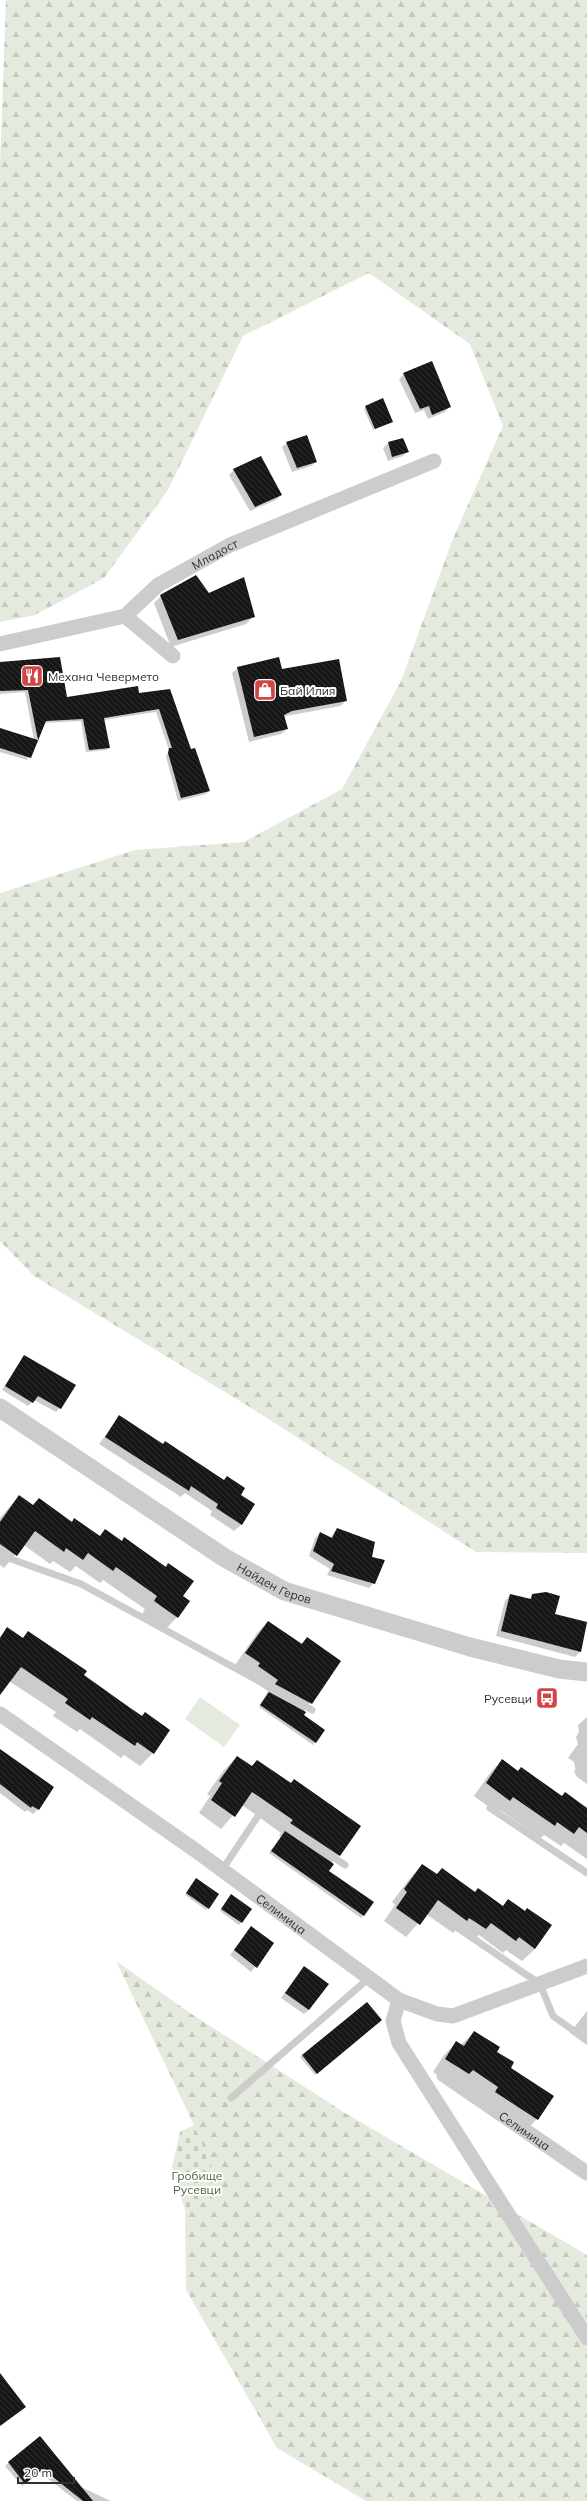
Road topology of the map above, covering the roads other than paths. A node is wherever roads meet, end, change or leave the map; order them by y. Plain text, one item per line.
1 (434, 460) dead end
2 (125, 616) junction
3 (0, 644) edge
4 (172, 656) dead end
5 (0, 1408) edge
6 (0, 1556) edge
7 (587, 1672) edge
8 (312, 1710) dead end
9 (0, 1714) edge
10 (578, 1772) dead end
11 (587, 1778) edge
12 (490, 1808) dead end
13 (345, 1865) dead end
14 (222, 1870) junction
15 (587, 1873) edge
16 (452, 1924) dead end
17 (587, 1966) edge
18 (370, 1978) junction
19 (540, 1984) junction
20 (399, 2000) junction
21 (587, 2040) edge
22 (444, 2075) dead end
23 (231, 2098) dead end
24 (587, 2173) edge
25 (587, 2338) edge

1 - 2 street, Младост
2 - 3 street
2 - 4 street
5 - 7 street, Найден Геров
6 - 8 lane
9 - 14 street, Селимица
10 - 11 lane
12 - 15 lane
13 - 14 lane
14 - 18 street, Селимица
16 - 19 lane
17 - 19 street, Селимица
18 - 20 street, Селимица
18 - 23 lane
19 - 20 street, Селимица
19 - 21 lane
20 - 25 street
22 - 24 street, Селимица

